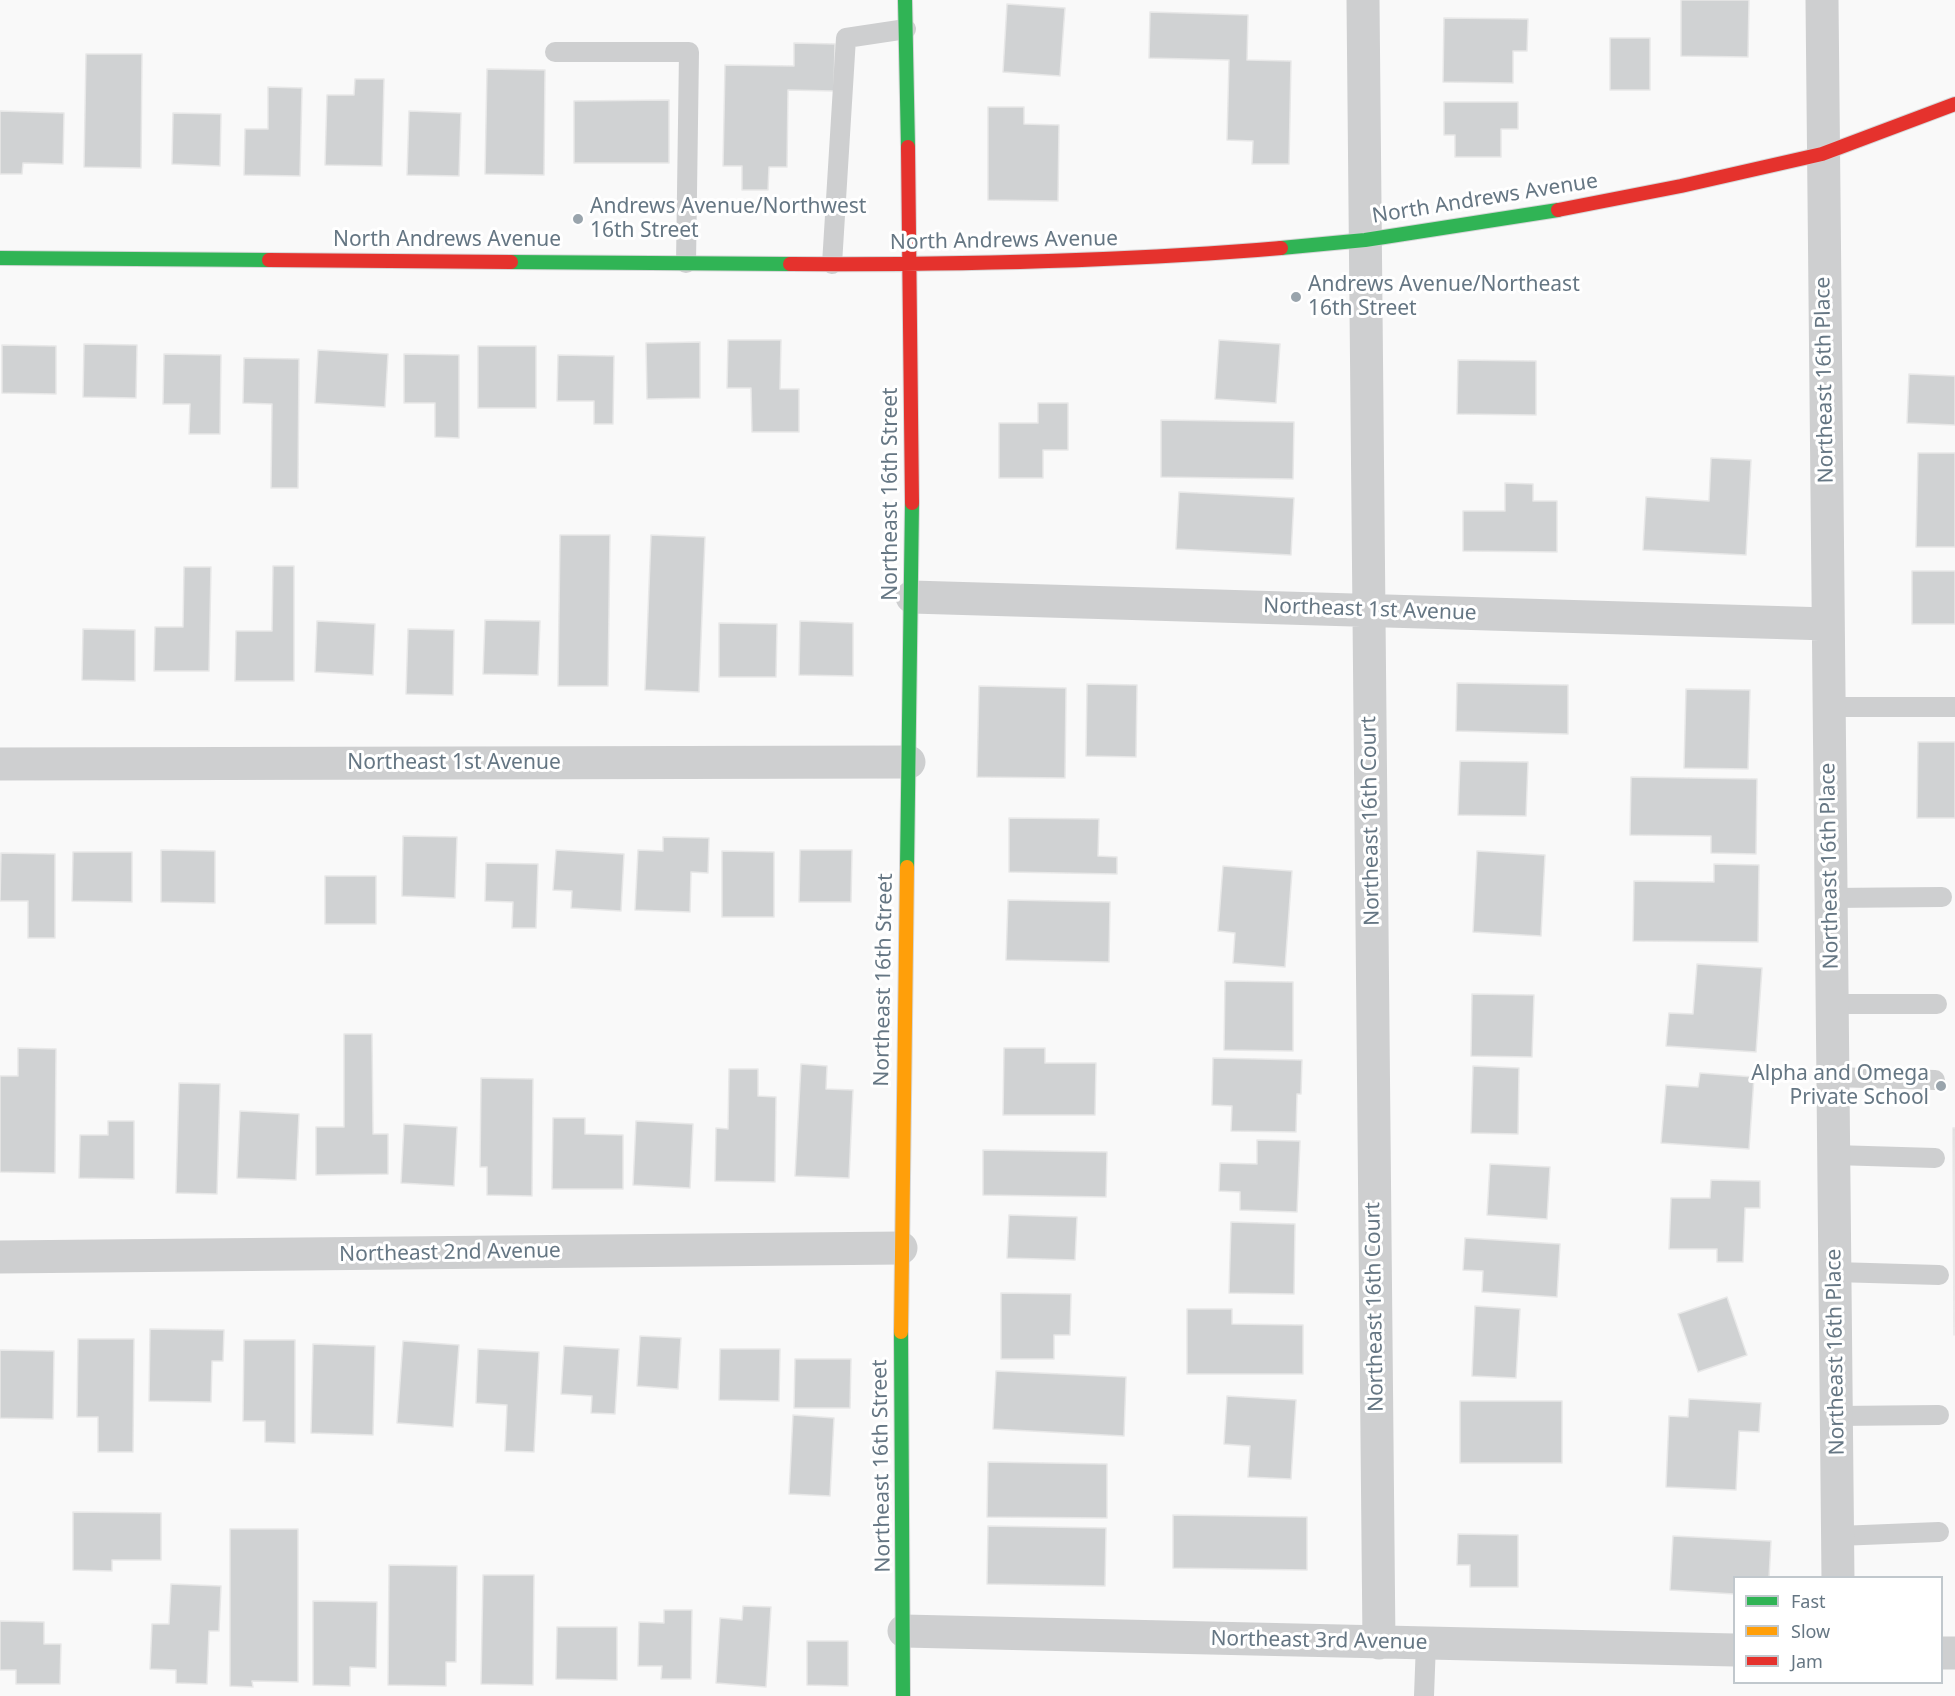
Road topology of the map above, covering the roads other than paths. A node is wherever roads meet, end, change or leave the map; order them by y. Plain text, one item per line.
1 (905, 0) edge
2 (1363, 0) edge
3 (1822, 0) edge
4 (906, 29) junction
5 (555, 52) dead end
6 (1955, 104) edge
7 (1822, 154) junction
8 (1365, 240) junction
9 (0, 258) edge
10 (686, 263) junction
11 (832, 264) junction
12 (912, 265) junction
13 (912, 597) junction
14 (1368, 610) junction
15 (1828, 624) junction
16 (1828, 707) junction
17 (1955, 707) edge
18 (909, 762) junction
19 (0, 764) edge
20 (1942, 897) dead end
21 (1830, 898) junction
22 (1832, 1004) junction
23 (1937, 1004) dead end
24 (1833, 1077) junction
25 (1935, 1080) dead end
26 (1834, 1155) junction
27 (1935, 1158) dead end
28 (901, 1248) junction
29 (0, 1257) edge
30 (1835, 1272) junction
31 (1939, 1275) dead end
32 (1939, 1415) dead end
33 (1837, 1416) junction
34 (1939, 1532) dead end
35 (1838, 1536) junction
36 (1838, 1576) edge
37 (904, 1630) junction
38 (1379, 1643) junction
39 (1426, 1644) junction
40 (1733, 1650) edge
41 (903, 1696) edge
42 (1424, 1696) edge

1 - 4 main road, Northeast 16th Street
2 - 8 street, Northeast 16th Court
3 - 7 street, Northeast 16th Place
4 - 11 lane
4 - 12 main road, Northeast 16th Street
5 - 10 lane
6 - 7 main road, North Andrews Avenue
7 - 8 main road, North Andrews Avenue
7 - 15 street, Northeast 16th Place
8 - 12 main road, North Andrews Avenue
8 - 14 street, Northeast 16th Court
9 - 10 main road, North Andrews Avenue
10 - 11 main road, North Andrews Avenue
11 - 12 main road, North Andrews Avenue
12 - 13 main road, Northeast 16th Street
13 - 14 street, Northeast 1st Avenue
13 - 18 main road, Northeast 16th Street
14 - 15 street, Northeast 1st Avenue
14 - 38 street, Northeast 16th Court
15 - 16 street, Northeast 16th Place
16 - 17 lane
16 - 21 street, Northeast 16th Place
18 - 19 street, Northeast 1st Avenue
18 - 28 main road, Northeast 16th Street
20 - 21 lane
21 - 22 street, Northeast 16th Place
22 - 23 lane
22 - 24 street, Northeast 16th Place
24 - 25 lane
24 - 26 street, Northeast 16th Place
26 - 27 lane
26 - 30 street, Northeast 16th Place
28 - 29 street, Northeast 2nd Avenue
28 - 37 main road, Northeast 16th Street
30 - 31 lane
30 - 33 street, Northeast 16th Place
32 - 33 lane
33 - 35 street, Northeast 16th Place
34 - 35 lane
35 - 36 street, Northeast 16th Place
37 - 38 street, Northeast 3rd Avenue
37 - 41 main road, Northeast 16th Street
38 - 39 street, Northeast 3rd Avenue
39 - 40 street, Northeast 3rd Avenue
39 - 42 lane

